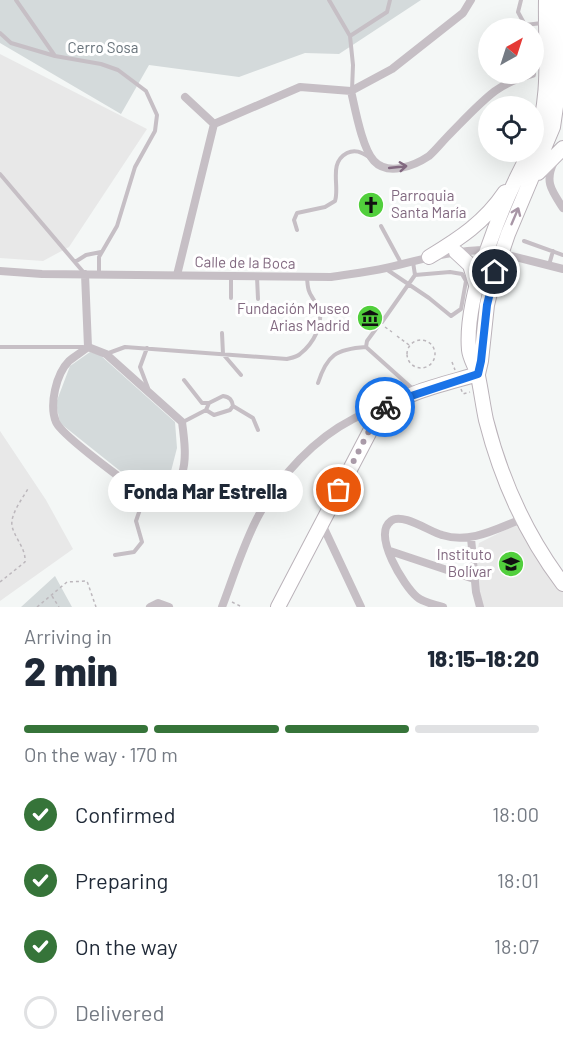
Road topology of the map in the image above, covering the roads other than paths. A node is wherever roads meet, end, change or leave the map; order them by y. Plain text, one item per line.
1 (16, 0) edge
2 (329, 0) edge
3 (390, 0) edge
4 (471, 0) edge
5 (521, 0) edge
6 (546, 0) edge
7 (558, 0) edge
8 (552, 22) junction
9 (0, 33) edge
10 (350, 36) junction
11 (56, 56) junction
12 (544, 62) edge
13 (544, 76) edge
14 (507, 84) edge
15 (542, 84) edge
16 (351, 91) junction
17 (185, 97) dead end
18 (560, 111) edge
19 (214, 124) junction
20 (552, 127) edge
21 (562, 148) edge
22 (372, 159) junction
23 (524, 162) edge
24 (525, 162) edge
25 (0, 174) edge
26 (529, 183) junction
27 (563, 208) edge
28 (381, 226) dead end
29 (297, 230) dead end
30 (524, 241) dead end
31 (553, 251) junction
32 (101, 252) junction
33 (456, 252) junction
34 (494, 252) junction
35 (563, 255) edge
36 (429, 257) junction
37 (412, 261) junction
38 (75, 262) junction
39 (402, 264) junction
40 (549, 265) junction
41 (386, 268) junction
42 (563, 268) edge
43 (0, 271) edge
44 (85, 274) junction
45 (99, 274) junction
46 (415, 274) junction
47 (177, 275) junction
48 (231, 276) junction
49 (257, 276) junction
50 (307, 277) junction
51 (409, 284) junction
52 (477, 287) junction
53 (231, 298) dead end
54 (258, 299) dead end
55 (222, 333) dead end
56 (0, 347) edge
57 (366, 347) junction
58 (88, 348) junction
59 (147, 348) junction
60 (469, 350) junction
61 (106, 354) junction
62 (223, 354) junction
63 (478, 374) junction
64 (241, 375) dead end
65 (184, 381) dead end
66 (318, 383) dead end
67 (443, 385) junction
68 (148, 388) dead end
69 (418, 393) junction
70 (209, 403) junction
71 (233, 406) junction
72 (386, 406) junction
73 (206, 410) junction
74 (182, 422) junction
75 (258, 430) dead end
76 (146, 494) junction
77 (522, 519) junction
78 (322, 524) junction
79 (471, 538) junction
80 (390, 551) junction
81 (115, 555) dead end
82 (560, 575) edge
83 (474, 579) junction
84 (223, 603) edge
85 (150, 607) edge
86 (169, 607) edge
87 (279, 607) edge
88 (361, 607) edge
89 (443, 607) edge
90 (480, 607) edge

1 - 11 lane
2 - 10 lane
3 - 10 lane
4 - 16 street
5 - 8 lane
6 - 8 main road
7 - 8 main road
8 - 12 main road
9 - 11 lane
10 - 16 lane
11 - 32 lane
13 - 18 main road
22 -> 14 street
15 - 20 main road
16 - 19 street
16 - 22 street
17 - 19 street
18 - 20 main road
19 - 47 street
20 - 26 main road
21 - 26 main road
21 - 27 street
22 - 29 lane
23 - 36 main road
24 - 34 main road
25 - 38 lane
34 -> 26 main road
28 - 39 lane
30 - 31 lane
31 - 35 lane
31 - 40 lane
32 - 38 lane
32 - 45 lane
33 - 34 street, Calle de la Boca
33 - 36 street, Calle de la Boca
33 - 52 main road
34 - 40 street, Calle de la Boca
34 - 52 main road
34 - 63 main road
36 - 37 street, Calle de la Boca
37 - 39 street, Calle de la Boca
37 - 46 lane
38 - 44 lane
39 - 41 street, Calle de la Boca
40 - 42 street, Calle de la Boca
41 - 50 street, Calle de la Boca
41 - 51 lane
43 - 44 street, Calle de la Boca
44 - 45 street, Calle de la Boca
44 - 58 street
45 - 47 street, Calle de la Boca
46 - 51 lane
46 - 51 lane
47 - 48 street, Calle de la Boca
48 - 49 street, Calle de la Boca
48 - 53 lane
49 - 50 street, Calle de la Boca
49 - 54 lane
50 - 62 lane
51 - 57 lane
52 - 60 main road
55 - 62 lane
56 - 58 lane
57 - 66 lane
57 - 69 lane
58 - 61 street
58 - 76 street
59 - 61 lane
59 - 62 lane
59 - 68 lane
60 - 63 main road
60 - 67 main road
61 - 74 street
62 - 64 lane
63 - 67 main road
63 - 77 main road
65 - 70 lane
67 - 69 main road
69 - 72 main road
70 - 71 lane
70 - 73 lane
71 - 73 lane
71 - 75 lane
72 - 78 main road
72 - 84 street
73 - 74 lane
74 - 76 street
76 - 81 lane
77 - 79 street
77 - 82 main road
78 - 87 main road
78 - 88 street
79 - 80 street
79 - 83 street
80 - 83 street
80 - 89 street
83 - 90 street
85 - 86 street

